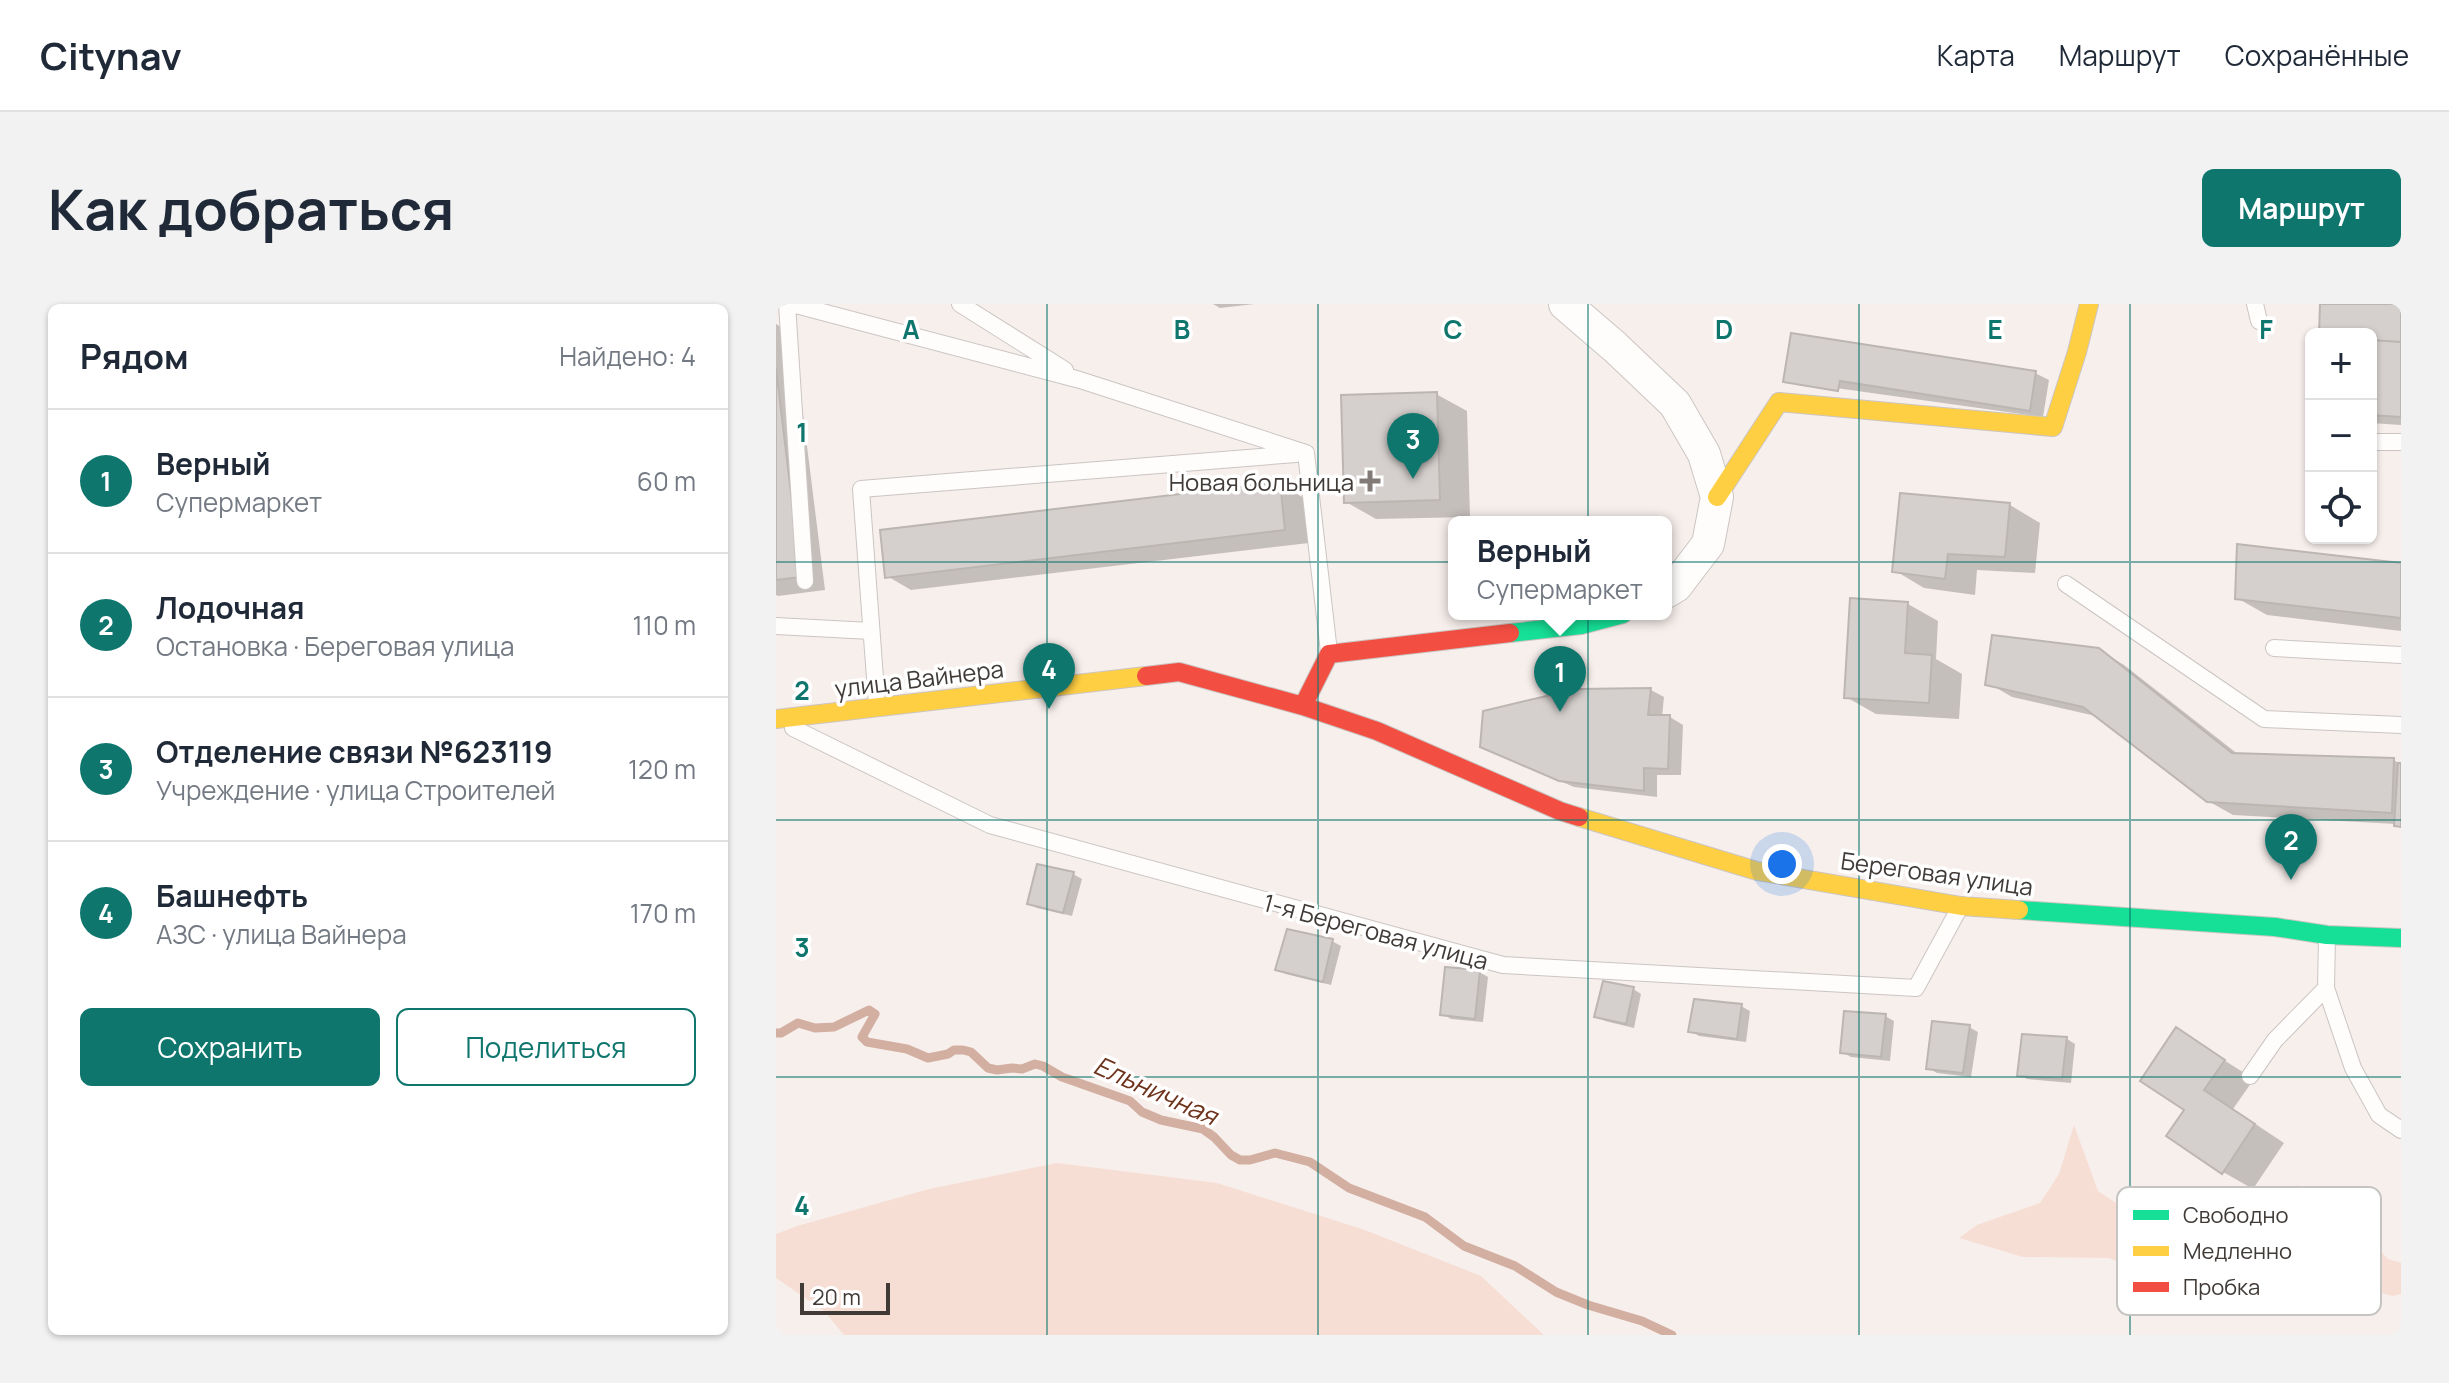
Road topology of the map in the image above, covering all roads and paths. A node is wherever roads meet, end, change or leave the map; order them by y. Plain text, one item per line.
1 (790, 304) edge
2 (960, 304) edge
3 (1565, 304) edge
4 (2089, 304) edge
5 (1080, 380) junction
6 (2377, 442) edge
7 (2401, 442) edge
8 (1306, 453) junction
9 (1717, 497) junction
10 (805, 581) dead end
11 (2066, 584) dead end
12 (1672, 588) edge
13 (1600, 620) edge
14 (776, 626) edge
15 (871, 631) junction
16 (2274, 648) dead end
17 (1329, 654) junction
18 (2401, 655) edge
19 (1303, 706) junction
20 (877, 707) junction
21 (776, 720) edge
22 (2401, 725) edge
23 (1961, 906) junction
24 (2327, 935) junction
25 (2401, 938) edge
26 (2326, 988) junction
27 (2250, 1076) dead end
28 (2401, 1130) edge

1 - 5 lane
1 - 10 lane
2 - 5 lane
3 - 9 street
4 - 9 main road
5 - 8 lane
6 - 7 lane
8 - 15 lane
8 - 17 lane
9 - 12 street
11 - 22 lane
13 - 17 main road
14 - 15 lane
15 - 20 lane
16 - 18 lane
17 - 19 main road
19 - 20 main road, улица Вайнера
19 - 23 main road, Береговая улица
20 - 21 main road, улица Вайнера
21 - 23 lane, 1-я Береговая улица
23 - 24 main road, Береговая улица
24 - 25 main road, Береговая улица
24 - 26 lane
26 - 27 lane
26 - 28 lane

